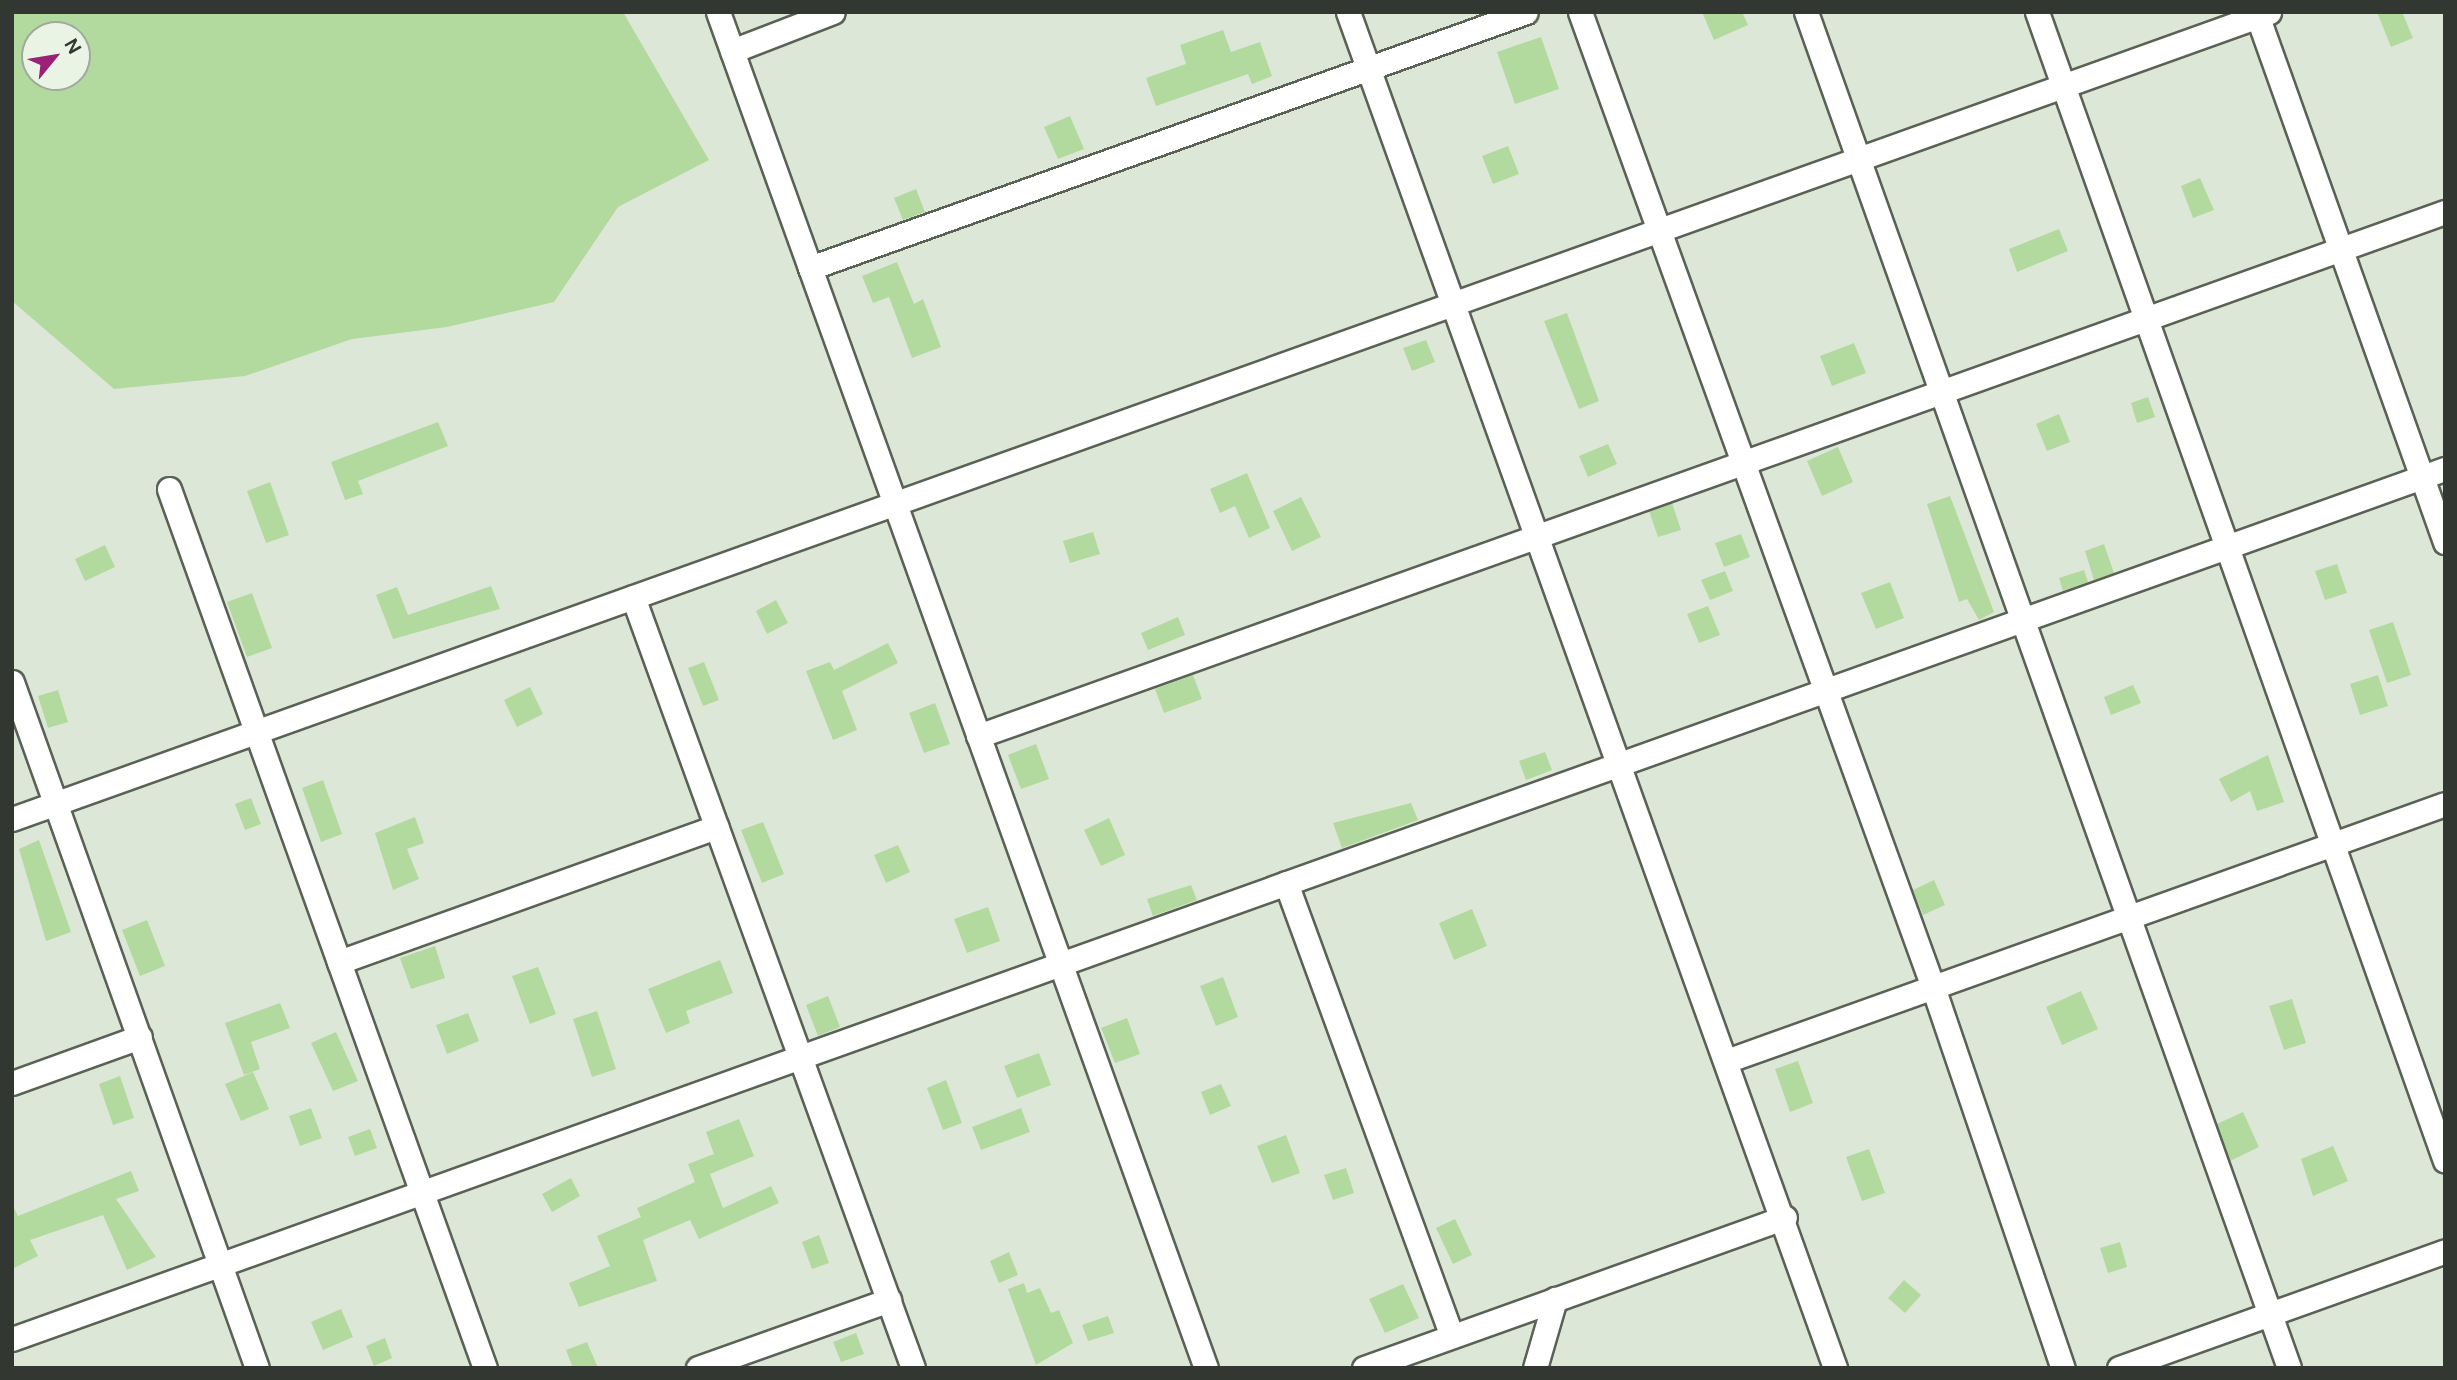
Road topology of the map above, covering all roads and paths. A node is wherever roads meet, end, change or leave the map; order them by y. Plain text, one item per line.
1 (718, 12) edge
2 (833, 12) edge
3 (1349, 12) edge
4 (1527, 12) edge
5 (1580, 12) edge
6 (1807, 12) edge
7 (2037, 12) edge
8 (2261, 14) edge
9 (732, 51) junction
10 (1369, 68) junction
11 (2063, 86) junction
12 (1859, 159) junction
13 (2445, 212) edge
14 (1660, 230) junction
15 (2341, 249) junction
16 (810, 268) junction
17 (1455, 303) junction
18 (2147, 318) junction
19 (1943, 391) junction
20 (1744, 462) junction
21 (2445, 469) edge
22 (2421, 478) junction
23 (169, 489) dead end
24 (895, 504) junction
25 (1539, 535) junction
26 (2445, 542) edge
27 (2227, 547) junction
28 (633, 597) junction
29 (2022, 620) junction
30 (12, 682) edge
31 (1824, 691) junction
32 (257, 732) junction
33 (978, 736) junction
34 (1619, 764) junction
35 (56, 803) junction
36 (2445, 804) edge
37 (12, 819) edge
38 (717, 827) junction
39 (2336, 842) junction
40 (1286, 883) junction
41 (2132, 916) junction
42 (339, 962) junction
43 (1058, 965) junction
44 (1933, 987) junction
45 (140, 1037) junction
46 (798, 1058) junction
47 (1728, 1060) junction
48 (12, 1083) edge
49 (2445, 1161) edge
50 (420, 1193) junction
51 (1785, 1217) junction
52 (2445, 1251) edge
53 (219, 1265) junction
54 (1555, 1299) junction
55 (888, 1300) junction
56 (2268, 1314) junction
57 (1452, 1336) junction
58 (12, 1339) edge
59 (257, 1368) edge
60 (485, 1368) edge
61 (698, 1368) edge
62 (913, 1368) edge
63 (1206, 1368) edge
64 (1364, 1368) edge
65 (1535, 1368) edge
66 (1835, 1368) edge
67 (2063, 1368) edge
68 (2119, 1368) edge
69 (2289, 1368) edge

1 - 9 street
2 - 9 street
3 - 10 street
4 - 10 street
5 - 14 street
6 - 12 street
7 - 11 street
8 - 11 street
8 - 15 street
9 - 16 street
10 - 16 street
10 - 17 street
11 - 12 street
11 - 18 street
12 - 14 street
12 - 19 street
13 - 15 street
14 - 17 street
14 - 20 street
15 - 18 street
15 - 22 street
16 - 24 street
17 - 24 street
17 - 25 street
18 - 19 street
18 - 27 street
19 - 20 street
19 - 29 street
20 - 25 street
20 - 31 street
21 - 22 street
22 - 26 street
22 - 27 street
23 - 32 street
24 - 28 street
24 - 33 street
25 - 33 street
25 - 34 street
27 - 29 street
27 - 39 street
28 - 32 street
28 - 38 street
29 - 31 street
29 - 41 street
30 - 35 street
31 - 34 street
31 - 44 street
32 - 35 street
32 - 42 street
33 - 43 street
34 - 40 street
34 - 47 street
35 - 37 street
35 - 45 street
36 - 39 street
38 - 42 street
38 - 46 street
39 - 41 street
39 - 49 street
40 - 43 street
40 - 57 street
41 - 44 street
41 - 56 street
42 - 50 street
43 - 46 street
43 - 63 street
44 - 47 street
44 - 67 street
45 - 48 street
45 - 53 street
46 - 50 street
46 - 55 street
47 - 51 street
50 - 53 street
50 - 60 street
51 - 54 street
51 - 66 street
52 - 56 street
53 - 58 street
53 - 59 street
54 - 57 street
54 - 65 street
55 - 61 street
55 - 62 street
56 - 68 street
56 - 69 street
57 - 64 street

